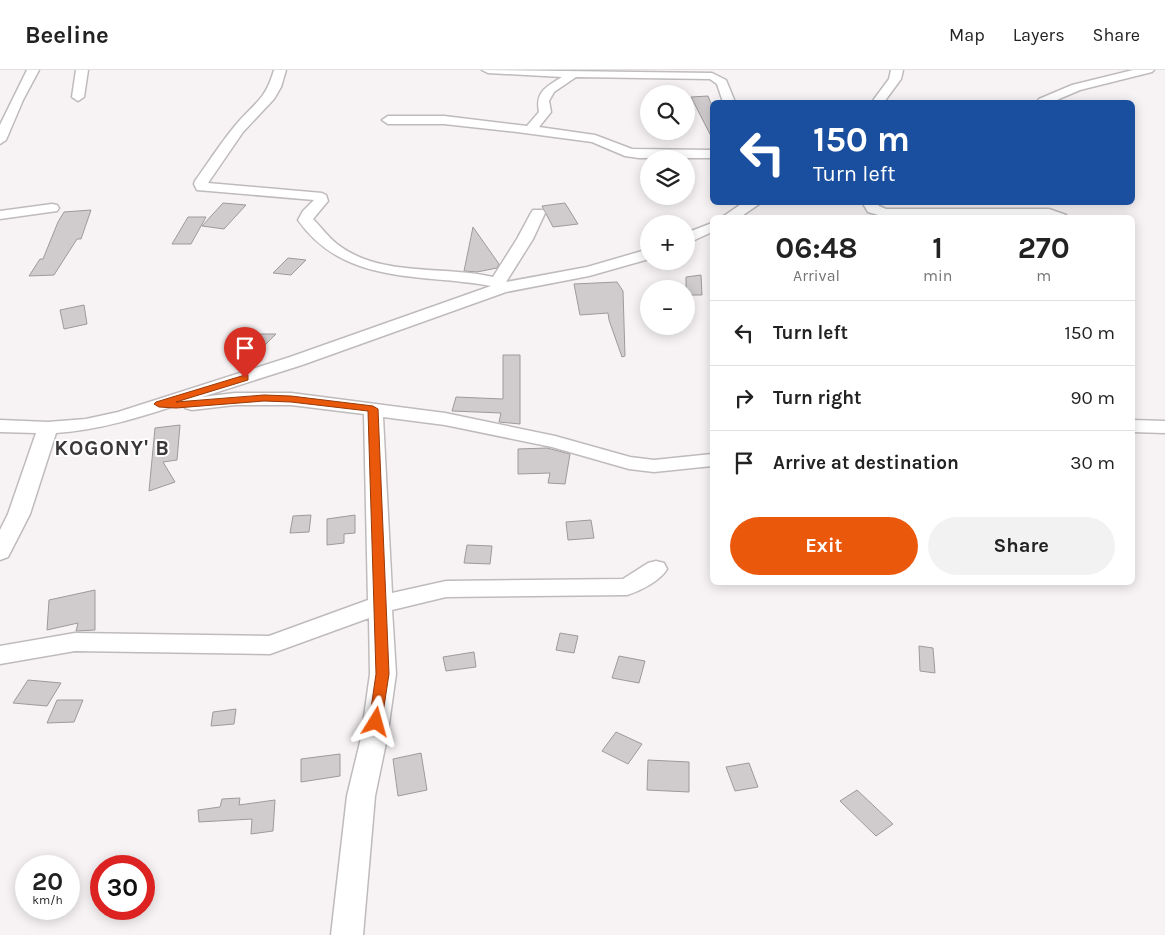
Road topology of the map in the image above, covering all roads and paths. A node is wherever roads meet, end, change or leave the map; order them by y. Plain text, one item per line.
1 (32, 70) edge
2 (82, 70) edge
3 (280, 70) edge
4 (488, 70) edge
5 (897, 70) edge
6 (1148, 70) edge
7 (718, 73) edge
8 (574, 74) junction
9 (78, 97) dead end
10 (17, 100) junction
11 (729, 100) edge
12 (879, 100) edge
13 (1047, 100) edge
14 (0, 101) edge
15 (388, 120) dead end
16 (530, 130) junction
17 (0, 140) edge
18 (710, 154) edge
19 (750, 205) edge
20 (871, 205) edge
21 (52, 208) dead end
22 (538, 213) dead end
23 (0, 215) edge
24 (733, 215) edge
25 (1052, 215) edge
26 (710, 228) edge
27 (695, 235) edge
28 (640, 257) edge
29 (499, 286) junction
30 (159, 404) junction
31 (373, 409) junction
32 (0, 426) edge
33 (1135, 426) edge
34 (1165, 427) edge
35 (48, 428) junction
36 (710, 460) edge
37 (0, 552) edge
38 (656, 570) dead end
39 (379, 605) junction
40 (0, 655) edge
41 (348, 935) edge

1 - 10 street
2 - 9 street
3 - 29 street
4 - 8 street
5 - 12 street
6 - 13 street
7 - 8 street
7 - 11 street
8 - 16 street
10 - 14 street
10 - 17 street
15 - 16 street
16 - 18 street
19 - 24 street
20 - 25 street
21 - 23 street
22 - 29 street
26 - 27 street
28 - 29 street
29 - 30 street
30 - 31 street
30 - 35 street
31 - 36 street
31 - 39 street
32 - 35 street
33 - 34 street
35 - 37 street
38 - 39 street
39 - 40 street
39 - 41 street

